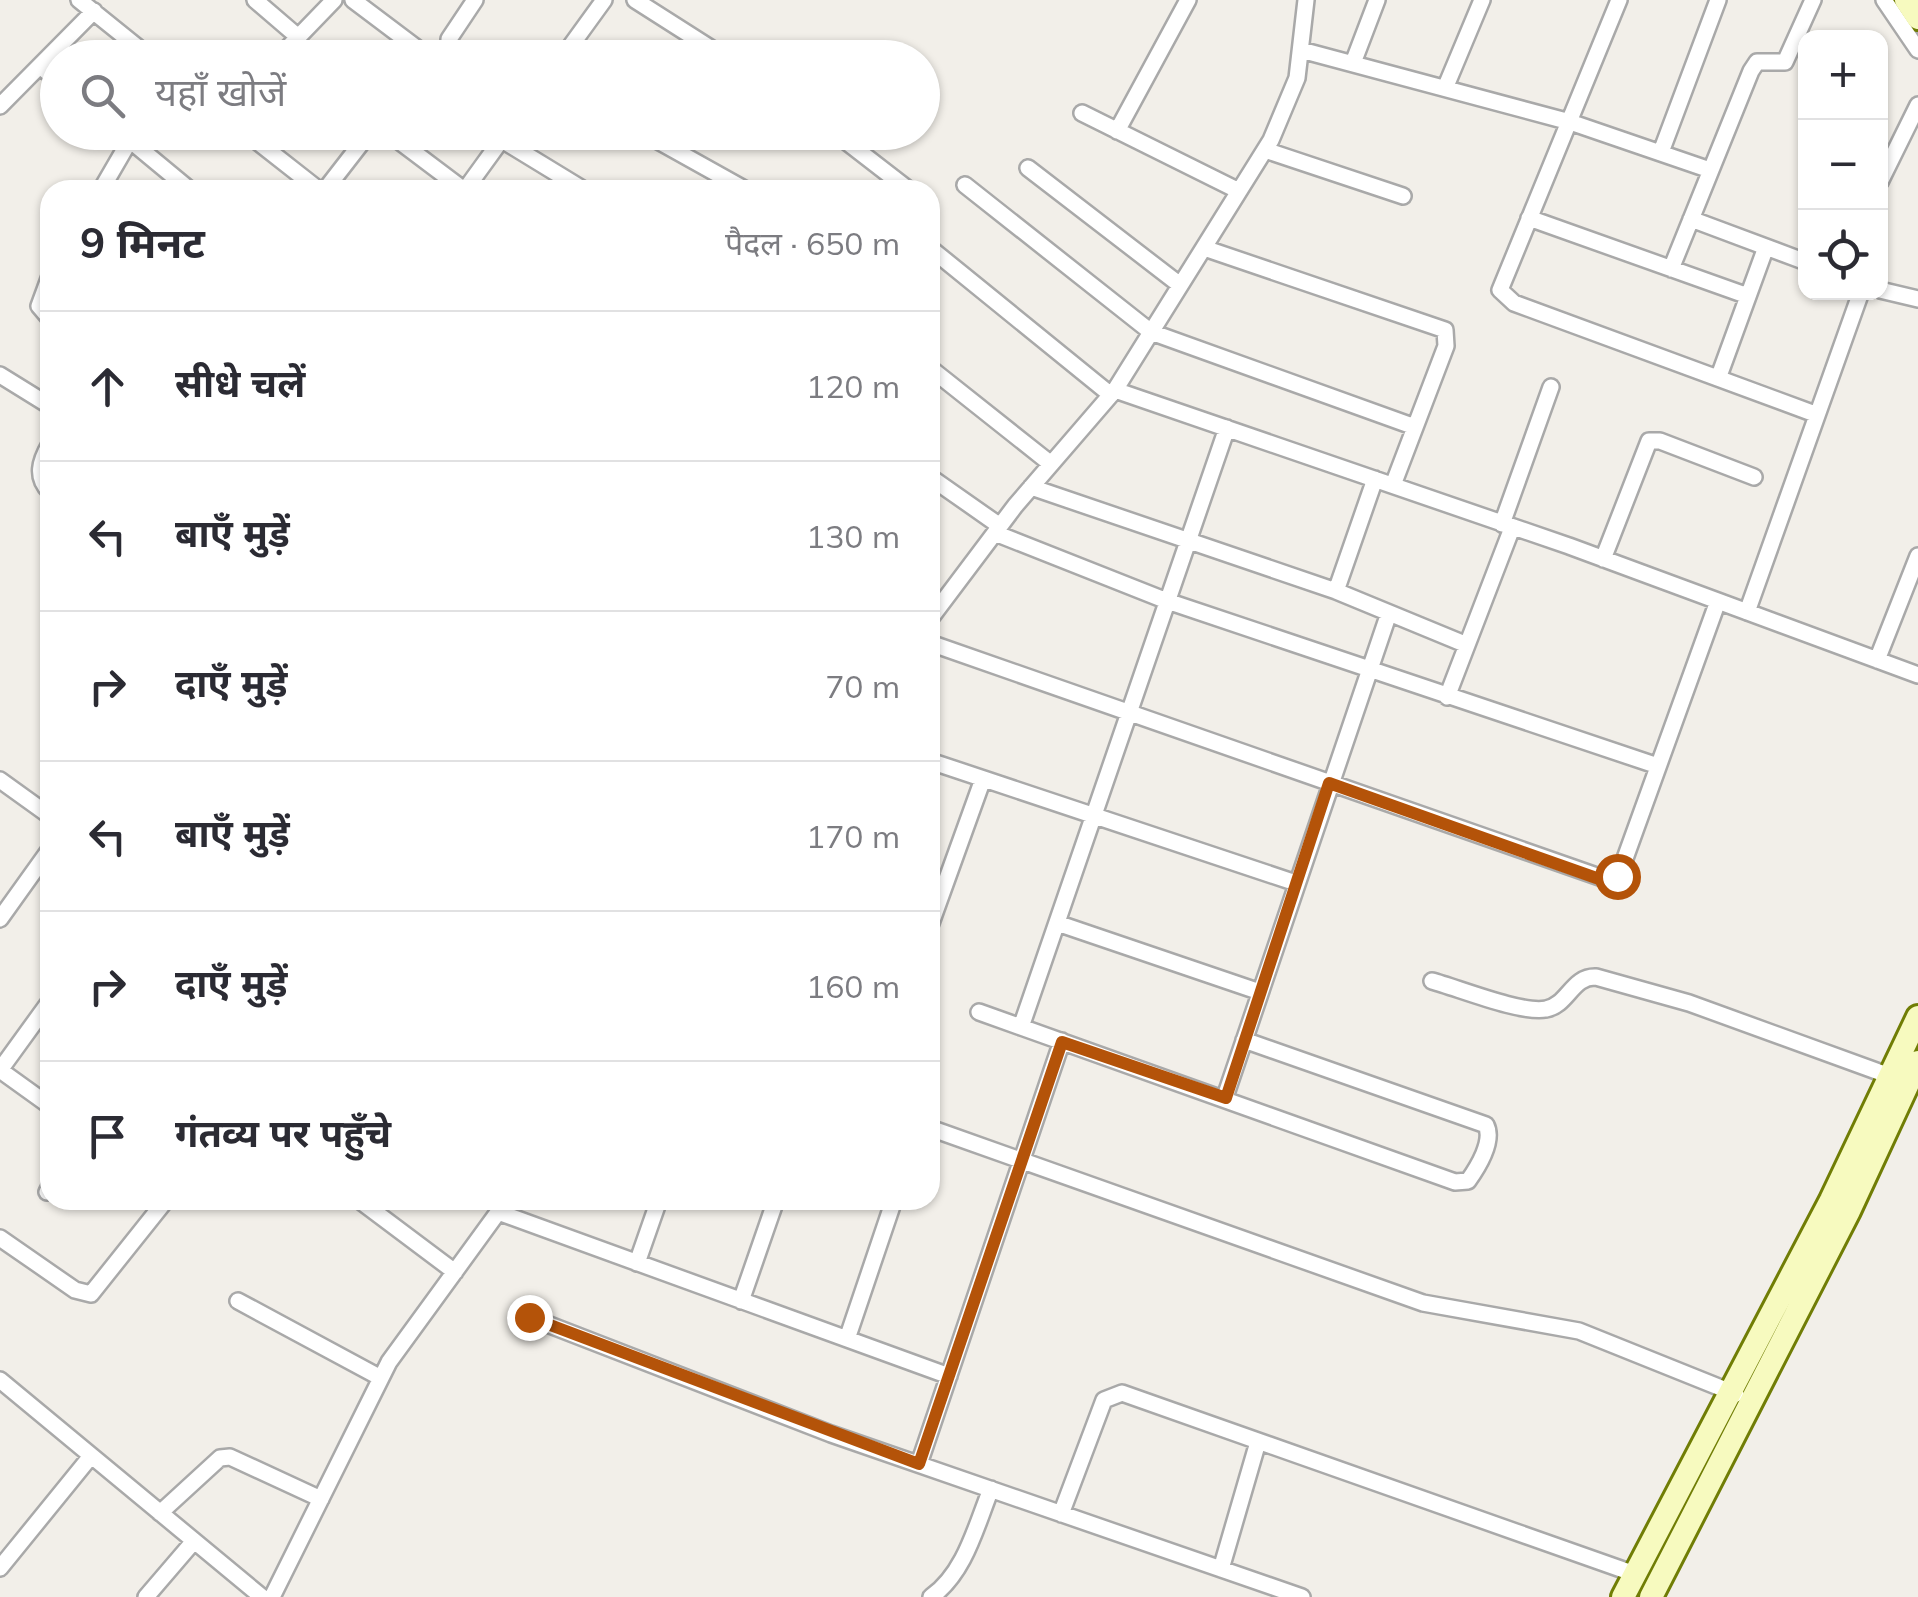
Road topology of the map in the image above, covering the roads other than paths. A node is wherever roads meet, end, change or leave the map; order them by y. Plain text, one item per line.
1 (79, 0) edge
2 (254, 0) edge
3 (334, 0) edge
4 (353, 0) edge
5 (475, 0) edge
6 (604, 0) edge
7 (634, 0) edge
8 (1188, 0) edge
9 (1306, 0) edge
10 (1377, 0) edge
11 (1482, 0) edge
12 (1619, 0) edge
13 (1718, 0) edge
14 (1813, 0) edge
15 (1884, 0) edge
16 (1906, 0) edge
17 (94, 11) junction
18 (1918, 18) edge
19 (297, 36) junction
20 (449, 39) dead end
21 (66, 40) edge
22 (130, 40) edge
23 (294, 40) edge
24 (406, 40) edge
25 (575, 40) edge
26 (697, 40) edge
27 (1301, 50) junction
28 (1918, 50) edge
29 (1352, 63) junction
30 (40, 66) edge
31 (1446, 86) junction
32 (1918, 104) edge
33 (0, 106) edge
34 (1082, 113) dead end
35 (1570, 122) junction
36 (1117, 130) junction
37 (119, 150) edge
38 (142, 150) edge
39 (269, 150) edge
40 (355, 150) edge
41 (411, 150) edge
42 (495, 150) edge
43 (525, 150) edge
44 (674, 150) edge
45 (858, 150) edge
46 (1265, 150) junction
47 (1661, 152) junction
48 (1888, 166) edge
49 (1028, 168) dead end
50 (1710, 170) junction
51 (105, 180) edge
52 (178, 180) edge
53 (309, 180) edge
54 (330, 180) edge
55 (452, 180) edge
56 (472, 180) edge
57 (569, 180) edge
58 (728, 180) edge
59 (897, 180) edge
60 (965, 184) dead end
61 (1239, 192) junction
62 (1403, 196) dead end
63 (1529, 218) junction
64 (1691, 219) junction
65 (1766, 247) junction
66 (1204, 248) junction
67 (940, 256) edge
68 (1798, 259) edge
69 (1671, 269) junction
70 (1180, 286) junction
71 (1888, 292) edge
72 (1748, 296) junction
73 (1918, 299) edge
74 (1858, 300) edge
75 (1152, 332) junction
76 (0, 375) edge
77 (940, 376) edge
78 (1719, 376) junction
79 (1551, 388) dead end
80 (1113, 393) junction
81 (40, 400) edge
82 (1815, 414) junction
83 (1415, 427) junction
84 (1227, 428) junction
85 (1052, 464) junction
86 (1754, 477) dead end
87 (1375, 479) junction
88 (940, 485) edge
89 (1393, 486) junction
90 (1031, 488) junction
91 (1507, 526) junction
92 (998, 529) junction
93 (1187, 543) junction
94 (1918, 556) edge
95 (1603, 559) junction
96 (1336, 591) junction
97 (1168, 600) junction
98 (1718, 601) junction
99 (940, 606) edge
100 (1747, 612) junction
101 (1389, 613) junction
102 (1468, 645) junction
103 (940, 646) edge
104 (1877, 660) junction
105 (1367, 668) junction
106 (1918, 675) edge
107 (1448, 697) junction
108 (1130, 711) junction
109 (940, 764) edge
110 (1658, 766) junction
111 (983, 779) junction
112 (0, 780) edge
113 (1329, 783) junction
114 (40, 809) edge
115 (1094, 816) junction
116 (40, 863) edge
117 (1296, 883) junction
118 (940, 896) edge
119 (0, 919) edge
120 (1057, 922) junction
121 (1432, 981) dead end
122 (1260, 992) junction
123 (978, 1012) dead end
124 (40, 1014) edge
125 (1918, 1017) edge
126 (1021, 1027) junction
127 (1244, 1040) junction
128 (1062, 1042) junction
129 (1918, 1062) edge
130 (0, 1070) edge
131 (1890, 1076) junction
132 (1226, 1098) junction
133 (40, 1099) edge
134 (940, 1131) edge
135 (1022, 1160) junction
136 (158, 1210) edge
137 (372, 1210) edge
138 (499, 1210) edge
139 (511, 1210) edge
140 (656, 1210) edge
141 (772, 1210) edge
142 (891, 1210) edge
143 (0, 1238) edge
144 (637, 1263) junction
145 (455, 1272) junction
146 (741, 1300) junction
147 (238, 1302) dead end
148 (529, 1317) dead end
149 (847, 1339) junction
150 (949, 1376) junction
151 (382, 1378) junction
152 (0, 1380) edge
153 (1741, 1397) junction
154 (1258, 1442) junction
155 (91, 1456) junction
156 (919, 1464) junction
157 (991, 1489) junction
158 (321, 1499) junction
159 (160, 1513) junction
160 (1061, 1514) junction
161 (194, 1541) junction
162 (6, 1549) edge
163 (0, 1568) edge
164 (1221, 1569) junction
165 (1636, 1574) junction
166 (146, 1597) edge
167 (262, 1597) edge
168 (272, 1597) edge
169 (931, 1597) edge
170 (1302, 1597) edge
171 (1623, 1597) edge
172 (1651, 1597) edge

1 - 17 street
2 - 19 street
3 - 19 street
4 - 24 street
5 - 20 street
6 - 25 street
7 - 26 street
8 - 36 street
9 - 27 street
10 - 29 street
11 - 31 street
12 - 35 street
13 - 47 street
14 - 50 street
15 - 28 street
16 - 18 main road
17 - 21 street
17 - 22 street
19 - 23 street
27 - 29 street
27 - 46 street
29 - 31 street
30 - 33 street
31 - 35 street
32 - 48 street
34 - 36 street
35 - 47 street
35 - 63 street
36 - 61 street
37 - 51 street
38 - 52 street
39 - 53 street
40 - 54 street
41 - 55 street
42 - 56 street
43 - 57 street
44 - 58 street
45 - 59 street
46 - 61 street
46 - 62 street
47 - 50 street
49 - 70 street
50 - 64 street
60 - 75 street
61 - 66 street
63 - 69 street
63 - 78 street
64 - 65 street
64 - 69 street
65 - 68 street
65 - 72 street
66 - 70 street
66 - 83 street
67 - 80 street
69 - 72 street
70 - 75 street
71 - 73 street
72 - 78 street
74 - 82 street
75 - 80 street
75 - 83 street
76 - 81 street
77 - 85 street
78 - 82 street
79 - 91 street
80 - 84 street
80 - 85 street
82 - 100 street
83 - 89 street
84 - 87 street
84 - 93 street
85 - 90 street
86 - 95 street
87 - 89 street
87 - 96 street
88 - 92 street
89 - 91 street
90 - 92 street
90 - 93 street
91 - 95 street
91 - 102 street
92 - 97 street
92 - 99 street
93 - 96 street
93 - 97 street
94 - 104 street
95 - 98 street
96 - 101 street
97 - 105 street
97 - 108 street
98 - 100 street
98 - 110 street
100 - 104 street
101 - 102 street
101 - 105 street
102 - 107 street
103 - 108 street
104 - 106 street
105 - 107 street
105 - 113 street
107 - 110 street
108 - 113 street
108 - 115 street
109 - 111 street
110 - 113 street
111 - 115 street
111 - 118 street
112 - 114 street
113 - 117 street
115 - 117 street
115 - 120 street
116 - 119 street
117 - 122 street
120 - 122 street
120 - 126 street
121 - 131 street
122 - 127 street
123 - 126 street
124 - 130 street
125 - 131 main road
126 - 128 street
127 - 132 street
127 - 132 street
128 - 132 street
128 - 135 street
129 - 153 main road
130 - 133 street
131 - 153 main road
134 - 135 street
135 - 150 street
135 - 153 street
136 - 143 street
137 - 145 street
138 - 145 street
139 - 144 street
140 - 144 street
141 - 146 street
142 - 149 street
144 - 146 street
145 - 151 street
146 - 149 street
147 - 151 street
148 - 156 street
149 - 150 street
150 - 156 street
151 - 158 street
152 - 155 street
153 - 165 main road
153 - 172 main road
154 - 160 street
154 - 164 street
154 - 165 street
155 - 159 street
155 - 162 street
156 - 157 street
157 - 160 street
157 - 169 street
158 - 159 street
158 - 168 street
159 - 161 street
160 - 164 street
161 - 166 street
161 - 167 street
162 - 163 street
164 - 170 street
165 - 171 main road

